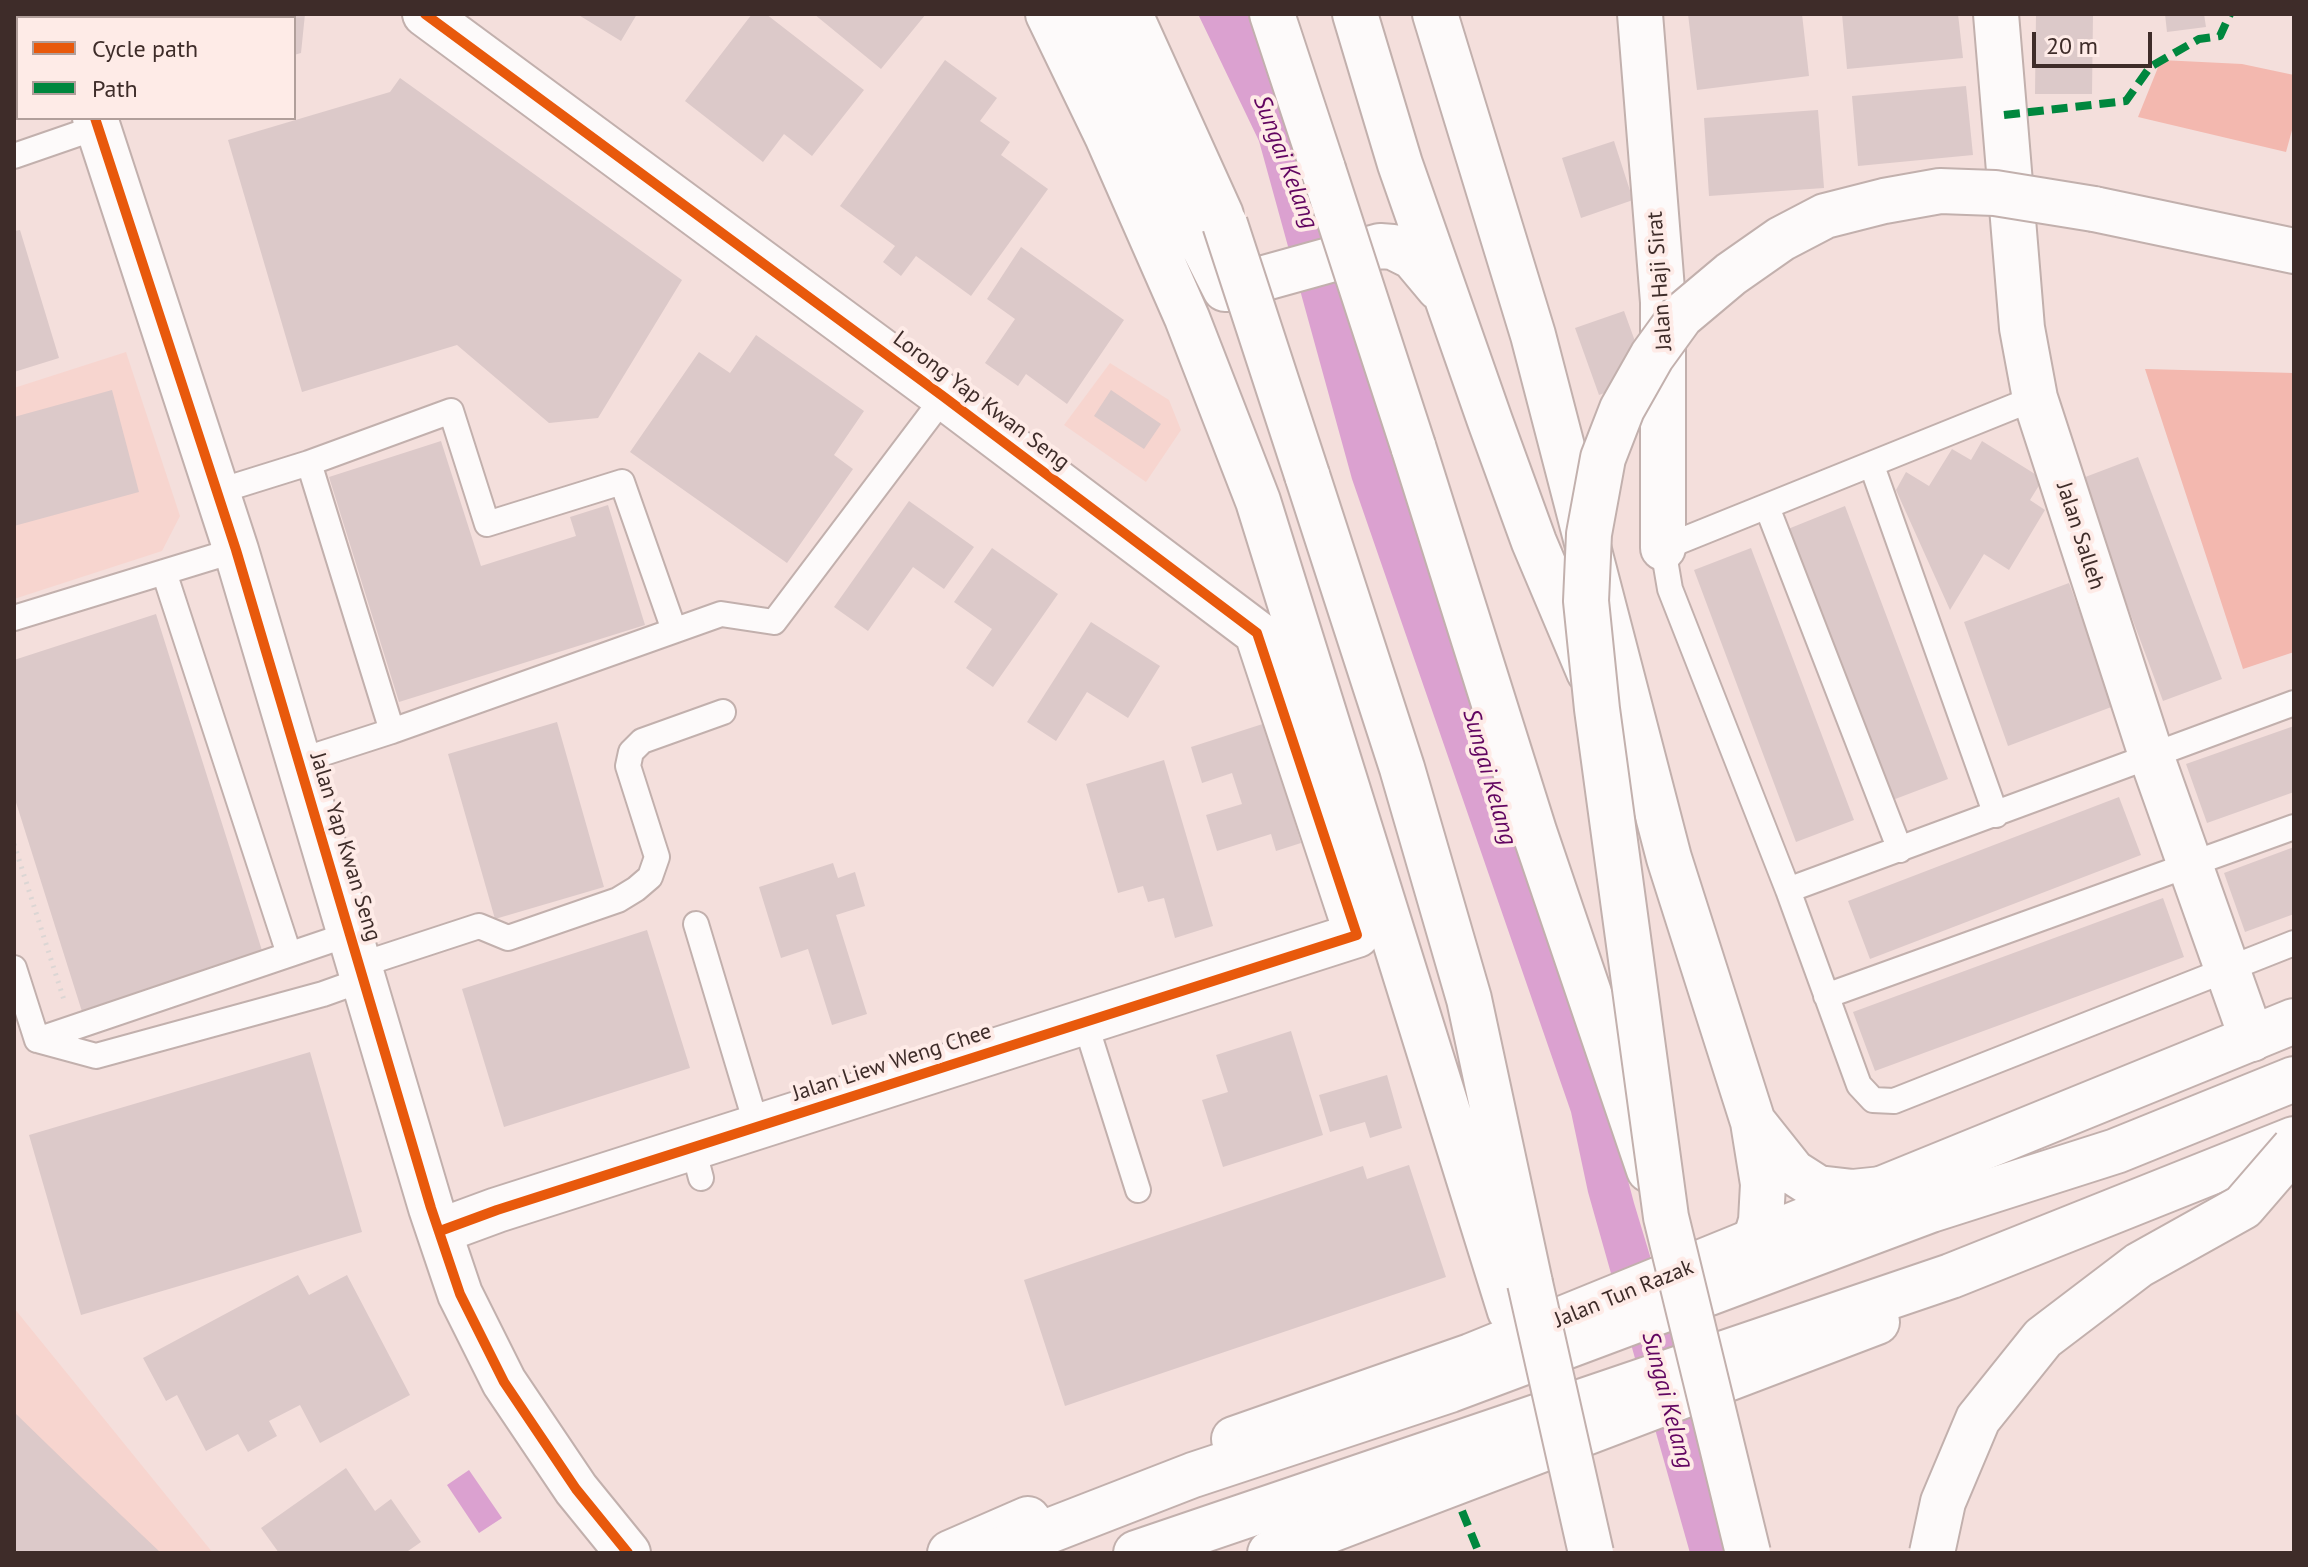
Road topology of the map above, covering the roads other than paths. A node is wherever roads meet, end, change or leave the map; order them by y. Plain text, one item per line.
1 (425, 14) edge
2 (1048, 14) edge
3 (1086, 14) edge
4 (1130, 14) edge
5 (1272, 14) edge
6 (1355, 14) edge
7 (1435, 14) edge
8 (1640, 14) edge
9 (1996, 14) edge
10 (96, 122) edge
11 (14, 156) edge
12 (1400, 164) junction
13 (1380, 246) junction
14 (2294, 251) edge
15 (1449, 303) junction
16 (944, 397) junction
17 (2035, 398) junction
18 (309, 463) junction
19 (1872, 466) junction
20 (216, 492) junction
21 (1767, 507) junction
22 (1663, 548) junction
23 (236, 550) junction
24 (164, 572) junction
25 (14, 618) edge
26 (674, 630) junction
27 (2294, 703) edge
28 (723, 712) dead end
29 (392, 731) junction
30 (2151, 755) junction
31 (299, 761) junction
32 (1996, 815) junction
33 (2294, 827) edge
34 (1900, 850) junction
35 (1669, 858) junction
36 (2191, 865) junction
37 (1788, 890) junction
38 (696, 924) dead end
39 (1357, 935) joint
40 (2294, 943) edge
41 (289, 954) junction
42 (358, 959) junction
43 (14, 968) edge
44 (2227, 969) junction
45 (1826, 996) junction
46 (2294, 1021) edge
47 (1085, 1022) junction
48 (2252, 1039) junction
49 (37, 1040) junction
50 (2294, 1079) edge
51 (1753, 1122) junction
52 (757, 1127) junction
53 (2294, 1139) edge
54 (2294, 1148) edge
55 (2294, 1162) edge
56 (1882, 1189) junction
57 (1138, 1190) dead end
58 (1666, 1217) junction
59 (440, 1231) junction
60 (1755, 1241) junction
61 (628, 1553) edge
62 (950, 1553) edge
63 (992, 1553) edge
64 (1136, 1553) edge
65 (1270, 1553) edge
66 (1589, 1553) edge
67 (1748, 1553) edge
68 (1932, 1553) edge

1 - 16 main road, Lorong Yap Kwan Seng
2 - 66 main road, bridge
3 - 13 main road, bridge
4 - 66 main road, bridge
5 - 58 main road, bridge
6 - 12 main road
7 - 35 main road, bridge
8 - 22 main road, Jalan Haji Sirat
9 - 17 main road, Jalan Salleh
10 - 11 lane
10 - 20 main road, Jalan Yap Kwan Seng
12 - 13 main road
12 - 15 main road
13 - 15 main road
14 - 58 main road, bridge
15 - 35 main road, bridge
16 - 26 lane
16 - 39 main road, Lorong Yap Kwan Seng
17 - 19 lane
17 - 30 main road, Jalan Salleh
18 - 20 lane
18 - 26 lane
18 - 29 lane
19 - 21 lane
19 - 32 lane
20 - 23 main road, Jalan Yap Kwan Seng
21 - 22 lane
21 - 34 lane
22 - 37 lane
23 - 24 lane
23 - 31 main road, Jalan Yap Kwan Seng
24 - 25 lane
24 - 41 lane
26 - 29 lane
27 - 30 lane
28 - 42 lane
29 - 31 lane
30 - 32 lane
30 - 36 main road, Jalan Salleh
31 - 42 main road, Jalan Yap Kwan Seng
32 - 34 lane
33 - 36 lane
34 - 37 lane
35 - 51 main road
36 - 44 main road, Jalan Salleh
36 - 45 lane
37 - 45 lane
38 - 52 lane
39 - 47 main road, Jalan Liew Weng Chee
40 - 44 lane
41 - 42 lane
41 - 49 lane
42 - 49 lane
42 - 59 main road, Jalan Yap Kwan Seng
43 - 49 lane
44 - 45 lane
44 - 48 main road, Jalan Salleh
46 - 48 main road, Jalan Tun Razak
47 - 52 main road, Jalan Liew Weng Chee
47 - 57 lane
48 - 56 main road, Jalan Tun Razak
50 - 63 main road, Jalan Tun Razak, bridge
51 - 56 main road
51 - 60 main road
52 - 59 main road, Jalan Liew Weng Chee
53 - 64 main road, bridge
54 - 68 main road, bridge
55 - 65 main road, bridge
56 - 60 main road, Jalan Tun Razak
58 - 67 main road, bridge
59 - 61 main road, Jalan Yap Kwan Seng
60 - 62 main road, Jalan Tun Razak, bridge

